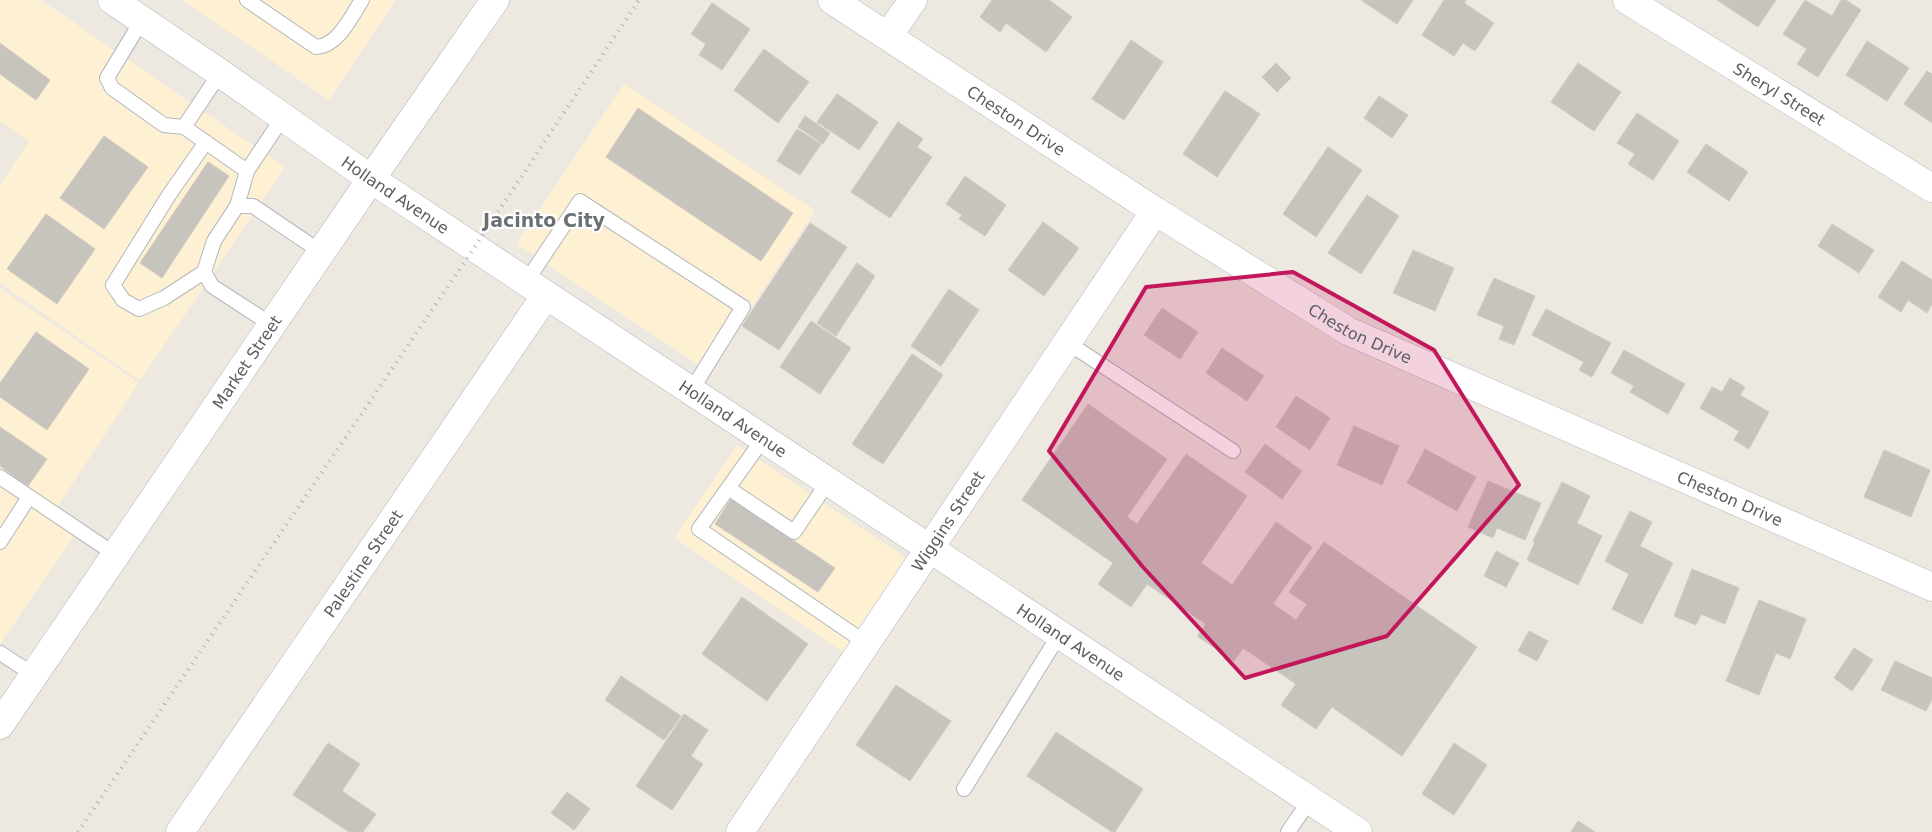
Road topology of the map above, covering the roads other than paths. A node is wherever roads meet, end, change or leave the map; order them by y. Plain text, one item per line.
1 (247, 0) edge
2 (362, 0) edge
3 (495, 0) edge
4 (832, 0) edge
5 (913, 0) edge
6 (1627, 0) edge
7 (129, 8) edge
8 (888, 36) junction
9 (220, 72) junction
10 (283, 117) junction
11 (184, 127) junction
12 (206, 142) junction
13 (247, 171) junction
14 (370, 179) junction
15 (1932, 188) edge
16 (237, 206) junction
17 (1155, 211) junction
18 (321, 252) junction
19 (204, 272) junction
20 (536, 288) junction
21 (272, 325) junction
22 (1068, 343) junction
23 (691, 391) junction
24 (763, 439) junction
25 (1233, 451) dead end
26 (0, 478) edge
27 (828, 482) junction
28 (728, 488) junction
29 (30, 497) junction
30 (0, 542) edge
31 (929, 549) junction
32 (116, 555) junction
33 (1932, 587) edge
34 (1059, 635) junction
35 (866, 644) junction
36 (0, 652) edge
37 (34, 676) junction
38 (0, 725) edge
39 (964, 788) dead end
40 (1310, 800) junction
41 (180, 832) edge
42 (740, 832) edge
43 (1288, 832) edge
44 (1358, 832) edge

1 - 2 lane
3 - 14 street, Market Street
4 - 8 street, Cheston Drive
5 - 8 street
6 - 15 street, Sheryl Street
7 - 9 street, Holland Avenue
7 - 11 lane
8 - 17 street, Cheston Drive
9 - 10 street, Holland Avenue
9 - 11 lane
10 - 13 lane
10 - 14 street, Holland Avenue
11 - 12 lane
12 - 13 lane
12 - 19 lane
13 - 16 lane
14 - 18 street, Market Street
14 - 20 street, Holland Avenue
16 - 18 lane
16 - 19 lane
17 - 22 street, Wiggins Street
17 - 33 street, Cheston Drive
18 - 21 street, Market Street
19 - 21 lane
20 - 23 street, Holland Avenue
20 - 23 lane
20 - 41 street, Palestine Street
21 - 32 street, Market Street
22 - 25 lane
22 - 31 street, Wiggins Street
23 - 24 street, Holland Avenue
24 - 27 street, Holland Avenue
24 - 28 lane
26 - 29 lane
27 - 28 lane
27 - 31 street, Holland Avenue
28 - 35 lane
29 - 30 lane
29 - 32 lane
31 - 34 street, Holland Avenue
31 - 35 street, Wiggins Street
32 - 37 street, Market Street
34 - 39 lane
34 - 40 street, Holland Avenue
35 - 42 street, Wiggins Street
36 - 37 lane
37 - 38 street, Market Street
40 - 43 lane
40 - 44 street, Holland Avenue

